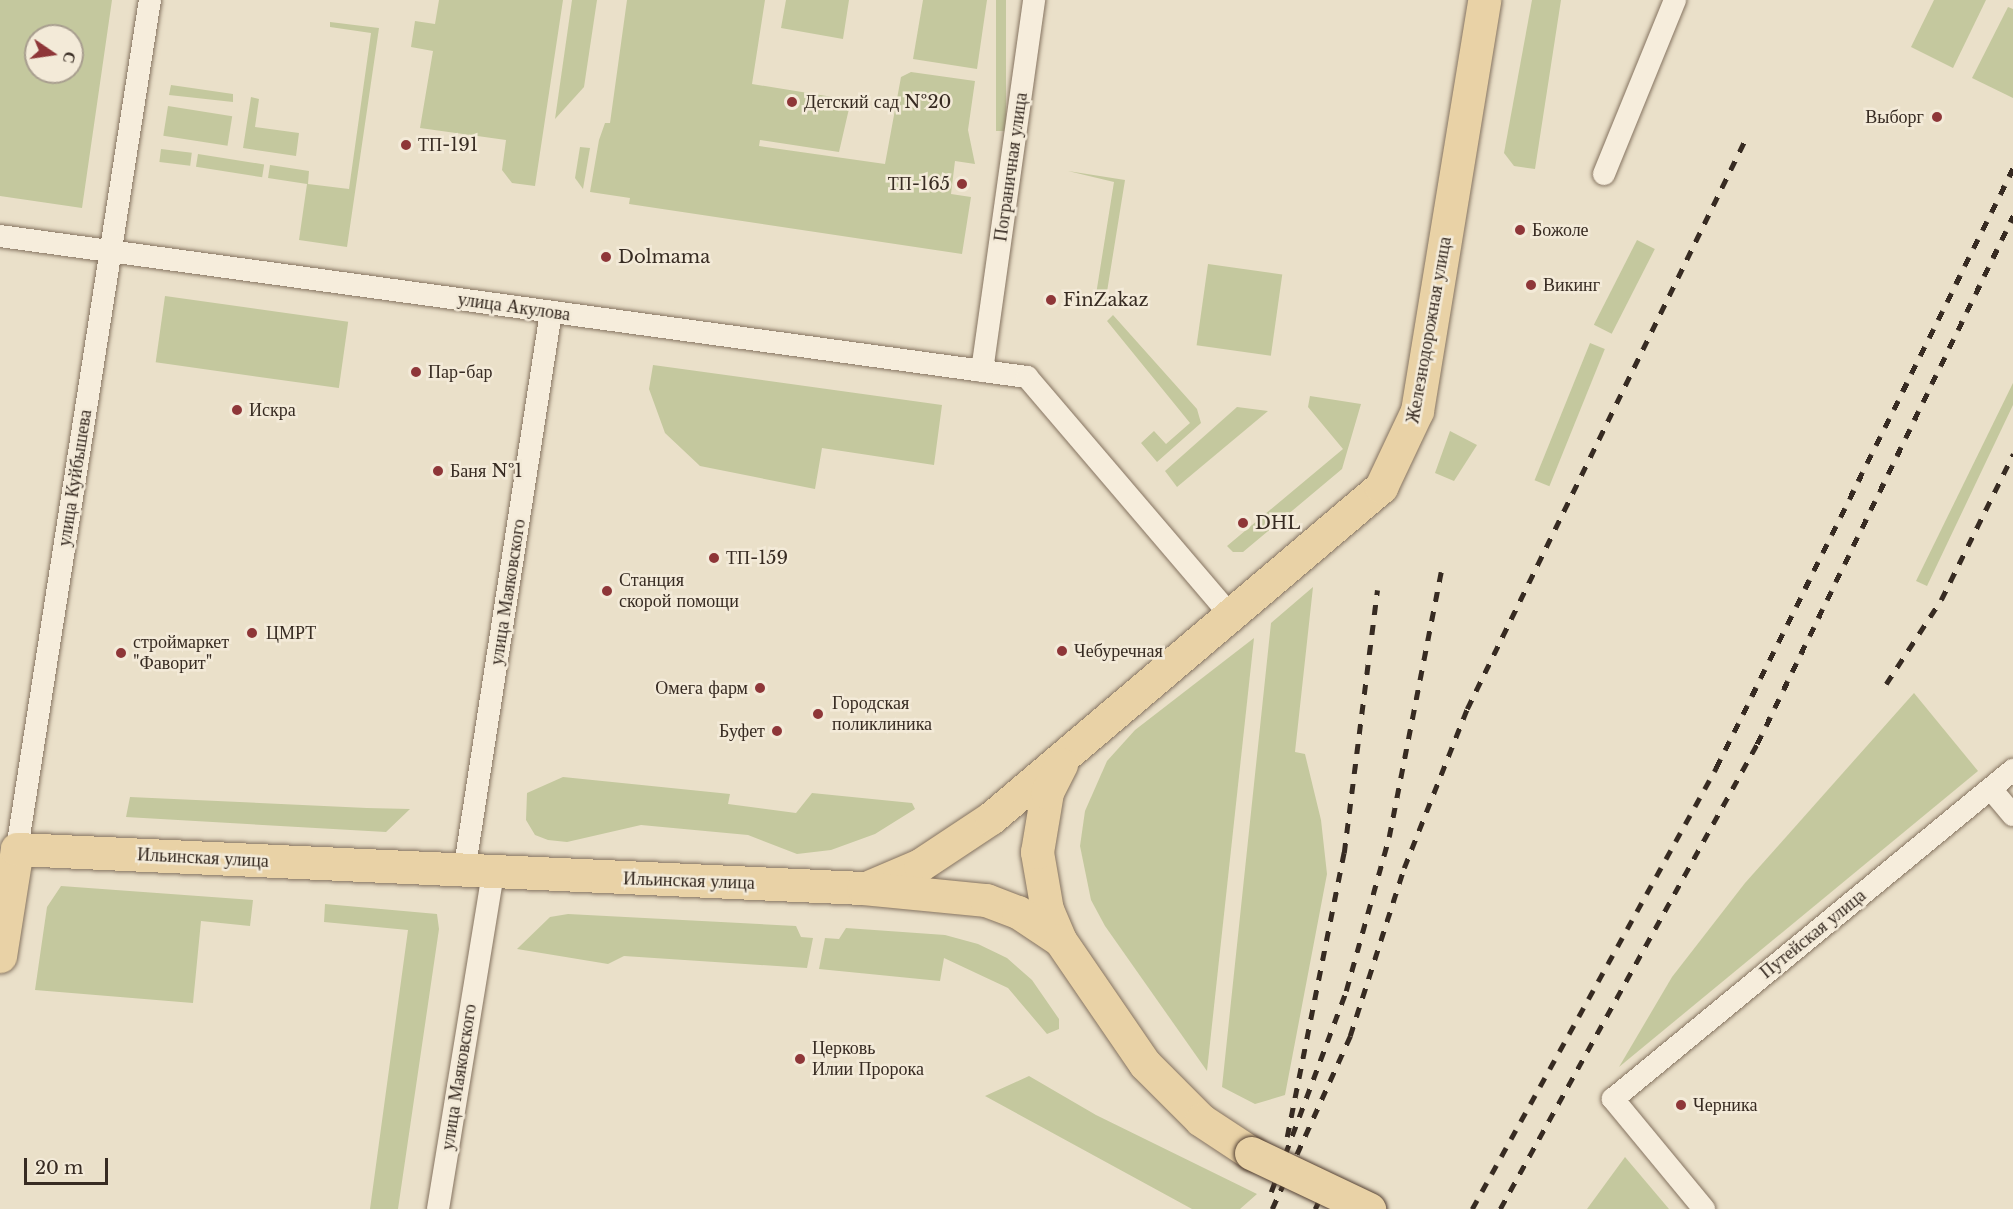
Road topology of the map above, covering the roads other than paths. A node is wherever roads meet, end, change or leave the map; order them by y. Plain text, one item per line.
1 (150, 0) edge
2 (1034, 0) edge
3 (1484, 0) edge
4 (1675, 0) edge
5 (1604, 174) dead end
6 (0, 236) edge
7 (111, 252) junction
8 (550, 312) junction
9 (982, 371) junction
10 (1232, 618) junction
11 (1063, 760) junction
12 (2013, 770) edge
13 (1991, 789) junction
14 (2013, 815) edge
15 (17, 849) junction
16 (478, 873) junction
17 (863, 888) junction
18 (1060, 940) junction
19 (0, 956) edge
20 (438, 1209) edge
21 (1369, 1209) edge
22 (1704, 1209) edge

1 - 7 street, улица Куйбышева
2 - 9 street, Пограничная улица
3 - 10 main road, Железнодорожная улица
4 - 5 street
6 - 7 street, улица Акулова
7 - 8 street, улица Акулова
7 - 15 street, улица Куйбышева
8 - 9 street, улица Акулова
8 - 16 street, улица Маяковского
9 - 10 street, улица Акулова
10 - 11 main road, Железнодорожная улица
11 - 17 main road, Железнодорожная улица
11 - 18 main road, Железнодорожная улица
12 - 13 street, Путейская улица
13 - 14 street
13 - 22 street, Путейская улица
15 - 16 main road, Ильинская улица
15 - 19 main road, улица Куйбышева
16 - 17 main road, Ильинская улица
16 - 20 street, улица Маяковского
17 - 18 main road, Ильинская улица
18 - 21 main road, Ильинская улица, bridge

